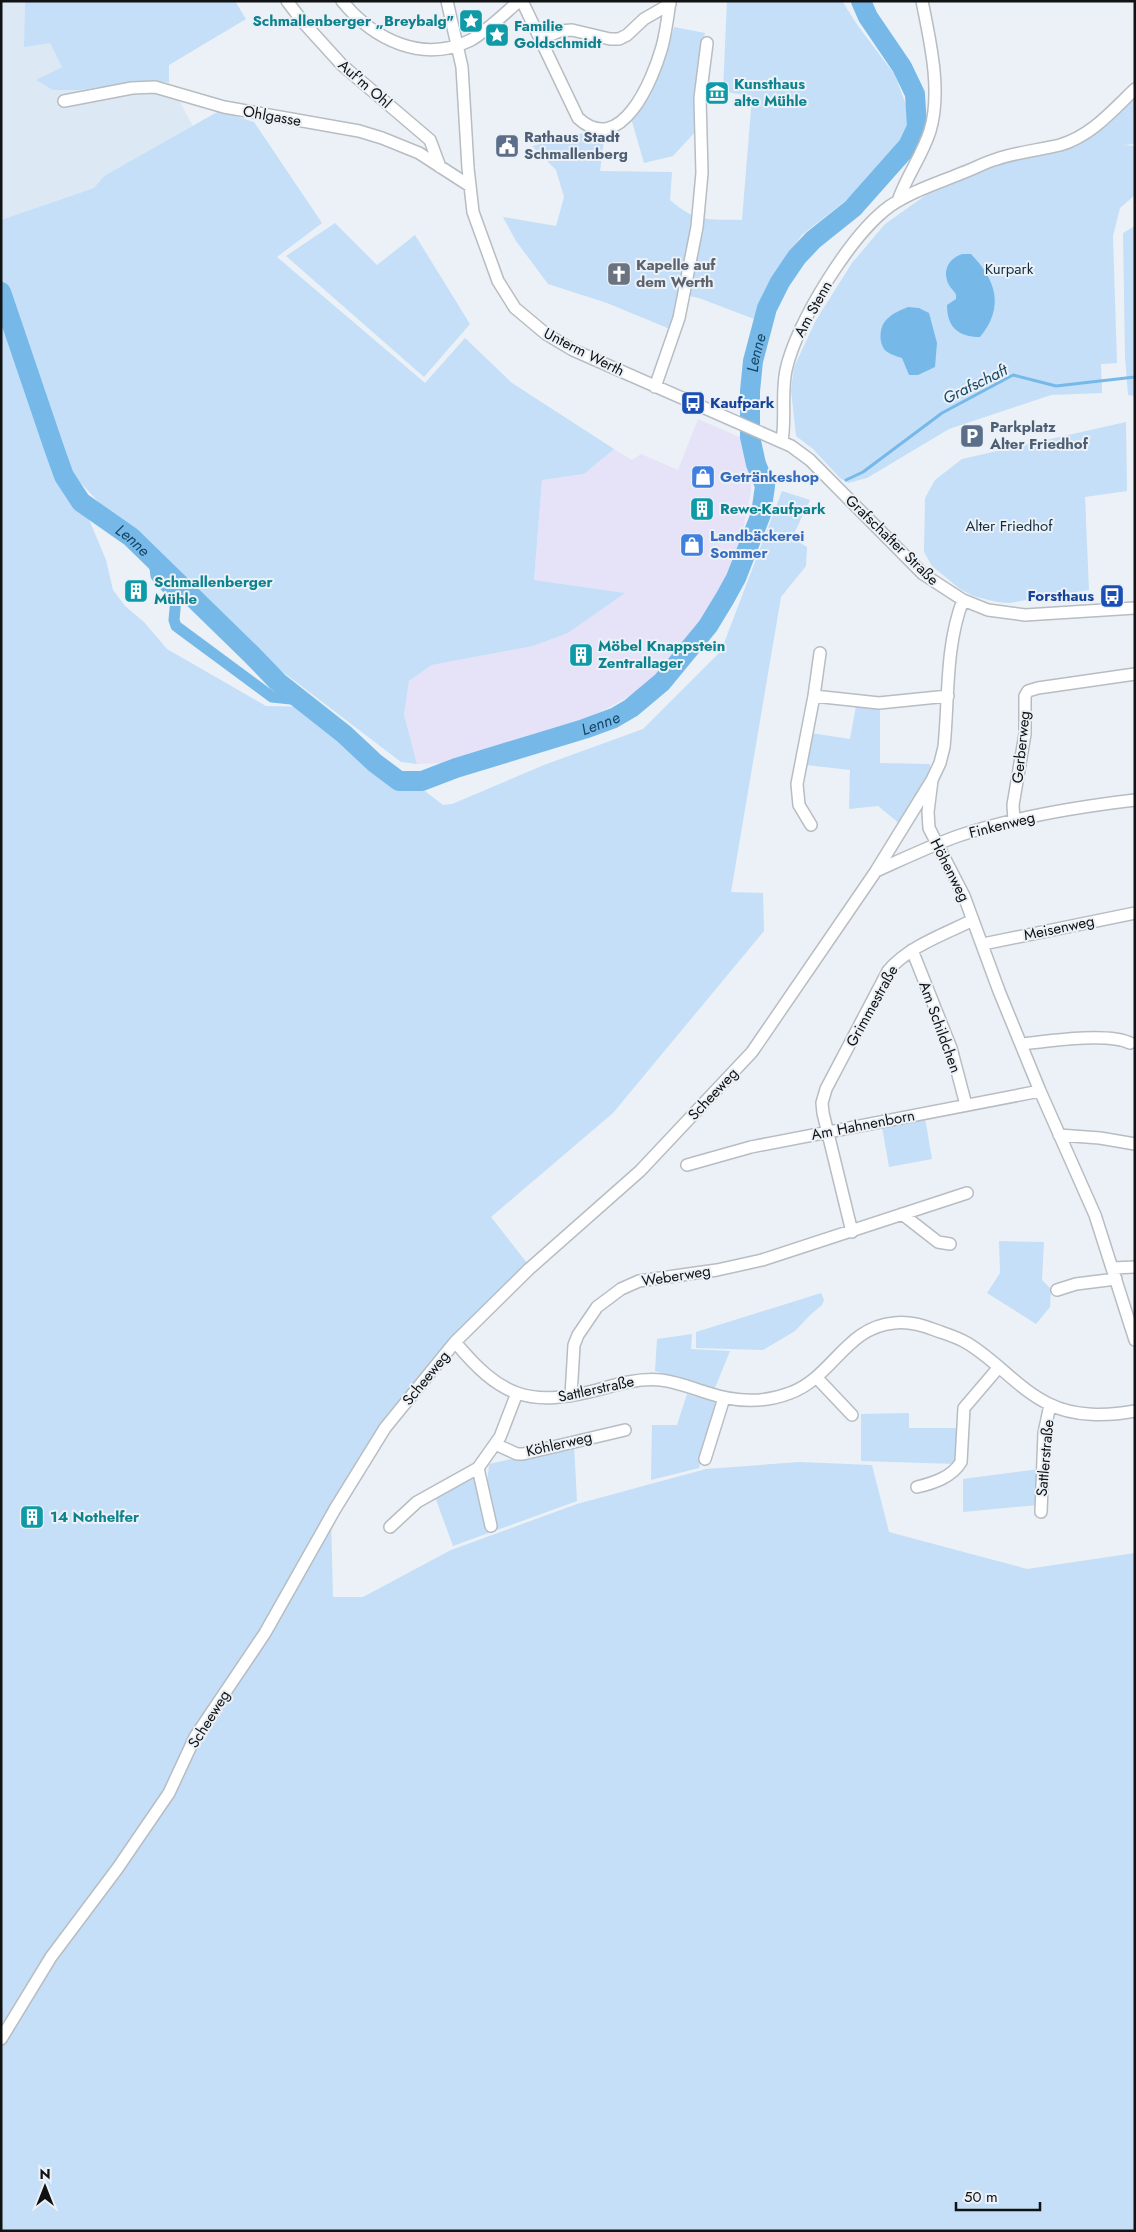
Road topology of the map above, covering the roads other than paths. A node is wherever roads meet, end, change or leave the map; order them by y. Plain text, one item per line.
1 (287, 1) edge
2 (342, 1) edge
3 (447, 1) edge
4 (520, 1) edge
5 (922, 1) edge
6 (668, 2) edge
7 (542, 38) junction
8 (707, 43) dead end
9 (457, 45) junction
10 (1135, 89) edge
11 (64, 100) dead end
12 (440, 167) junction
13 (470, 186) junction
14 (898, 201) junction
15 (655, 387) junction
16 (778, 439) junction
17 (963, 600) junction
18 (1135, 608) edge
19 (820, 653) dead end
20 (1135, 674) edge
21 (814, 696) junction
22 (948, 696) junction
23 (932, 780) junction
24 (1135, 800) edge
25 (1014, 821) junction
26 (811, 825) dead end
27 (937, 844) junction
28 (876, 871) junction
29 (1135, 913) edge
30 (973, 920) junction
31 (983, 944) junction
32 (912, 950) junction
33 (1130, 1043) dead end
34 (1022, 1044) junction
35 (1040, 1092) junction
36 (966, 1105) junction
37 (829, 1132) junction
38 (1059, 1135) junction
39 (1135, 1144) edge
40 (687, 1165) dead end
41 (967, 1193) dead end
42 (902, 1214) junction
43 (852, 1232) junction
44 (950, 1244) dead end
45 (1135, 1267) edge
46 (1115, 1274) junction
47 (1057, 1290) dead end
48 (1135, 1340) edge
49 (455, 1342) junction
50 (998, 1367) junction
51 (817, 1378) junction
52 (517, 1393) junction
53 (571, 1396) junction
54 (724, 1398) junction
55 (1050, 1405) junction
56 (1135, 1411) edge
57 (852, 1415) dead end
58 (625, 1430) dead end
59 (495, 1444) junction
60 (705, 1459) dead end
61 (478, 1468) junction
62 (917, 1486) dead end
63 (1041, 1512) dead end
64 (491, 1526) dead end
65 (390, 1527) dead end
66 (1, 2039) edge

1 - 12 street, Auf'm Ohl
2 - 9 street
3 - 9 street, Unterm Werth
4 - 7 street
4 - 9 street
5 - 14 street, Am Stenn
6 - 7 street
6 - 7 street
8 - 15 street
9 - 13 street, Unterm Werth
10 - 14 street, Am Stenn
11 - 12 street, Ohlgasse
12 - 13 street, Ohlgasse
13 - 15 street, Unterm Werth
14 - 16 street, Am Stenn
15 - 16 street, Unterm Werth
16 - 17 street, Grafschafter Straße
17 - 18 street, Grafschafter Straße
17 - 22 street, Höhenweg
19 - 21 street
20 - 25 street, Gerberweg
21 - 22 street
21 - 26 street
22 - 23 street, Höhenweg
23 - 27 street, Höhenweg
23 - 28 street, Scheeweg
24 - 25 street, Finkenweg
25 - 27 street, Finkenweg
27 - 28 street, Finkenweg
27 - 30 street, Höhenweg
28 - 49 street, Scheeweg
29 - 31 street, Meisenweg
30 - 31 street, Höhenweg
30 - 32 street, Grimmestraße
31 - 34 street, Höhenweg
32 - 36 street, Am Schildchen
32 - 37 street, Grimmestraße
33 - 34 street
34 - 35 street, Höhenweg
35 - 36 street, Am Hahnenborn
35 - 38 street, Höhenweg
36 - 37 street, Am Hahnenborn
37 - 40 street, Am Hahnenborn
37 - 43 street
38 - 39 street
38 - 46 street, Höhenweg
41 - 42 street, Weberweg
42 - 43 street, Weberweg
42 - 44 street
43 - 53 street, Weberweg
45 - 46 street
46 - 47 street
46 - 48 street, Höhenweg
49 - 52 street, Sattlerstraße
49 - 66 street, Scheeweg
50 - 51 street, Sattlerstraße
50 - 55 street, Sattlerstraße
50 - 62 street
51 - 54 street, Sattlerstraße
51 - 57 street
52 - 53 street, Sattlerstraße
52 - 59 street
53 - 54 street, Sattlerstraße
54 - 60 street
55 - 56 street, Sattlerstraße
55 - 63 street, Sattlerstraße
58 - 59 street, Köhlerweg
59 - 61 street
61 - 64 street
61 - 65 street

